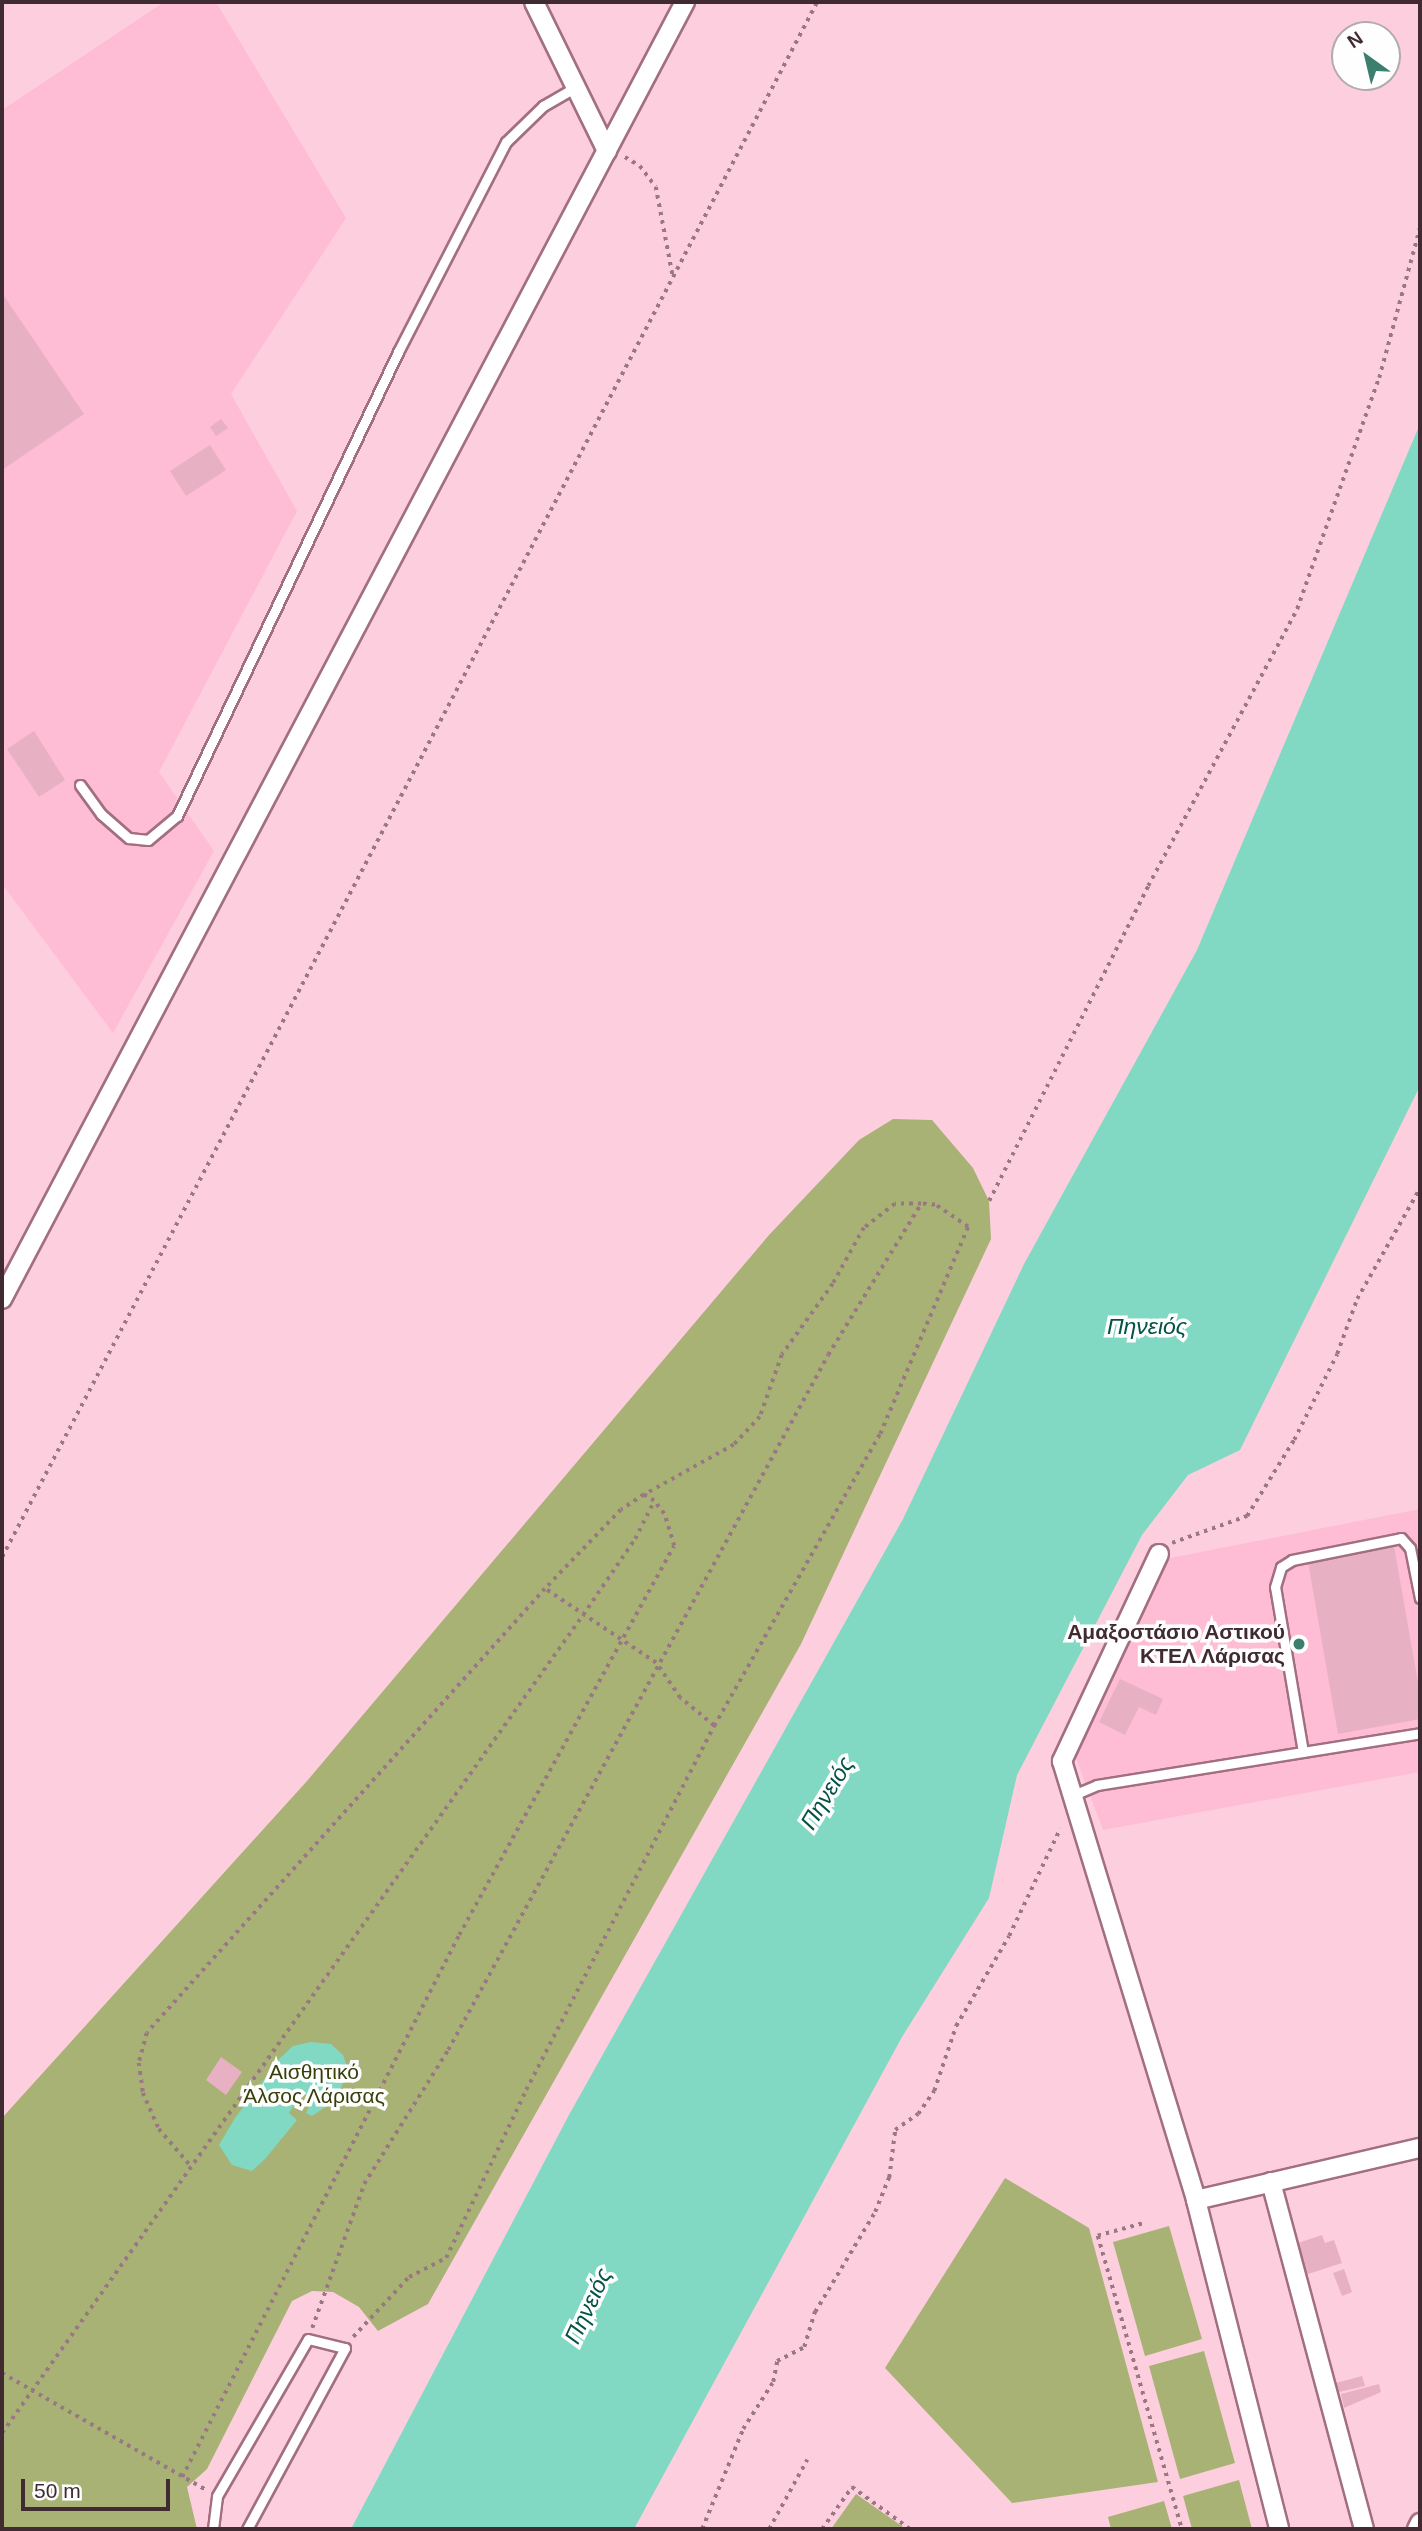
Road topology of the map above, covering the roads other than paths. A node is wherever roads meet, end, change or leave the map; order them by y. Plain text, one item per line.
1 (534, 2) edge
2 (685, 2) edge
3 (576, 87) junction
4 (607, 151) junction
5 (80, 785) dead end
6 (2, 1299) edge
7 (1159, 1554) road end
8 (1420, 1598) edge
9 (1420, 1732) edge
10 (1303, 1752) junction
11 (1071, 1796) junction
12 (1420, 2148) edge
13 (1271, 2182) junction
14 (1196, 2200) junction
15 (1420, 2523) edge
16 (212, 2529) edge
17 (247, 2529) edge
18 (1279, 2529) edge
19 (1364, 2529) edge
20 (1417, 2529) edge

1 - 3 street
2 - 4 street
3 - 4 street
3 - 5 lane
4 - 6 street
7 - 11 street
8 - 10 lane
9 - 10 lane
10 - 11 lane
11 - 14 street
12 - 13 street
13 - 14 street
13 - 19 street
14 - 18 street
15 - 20 street
16 - 17 lane

